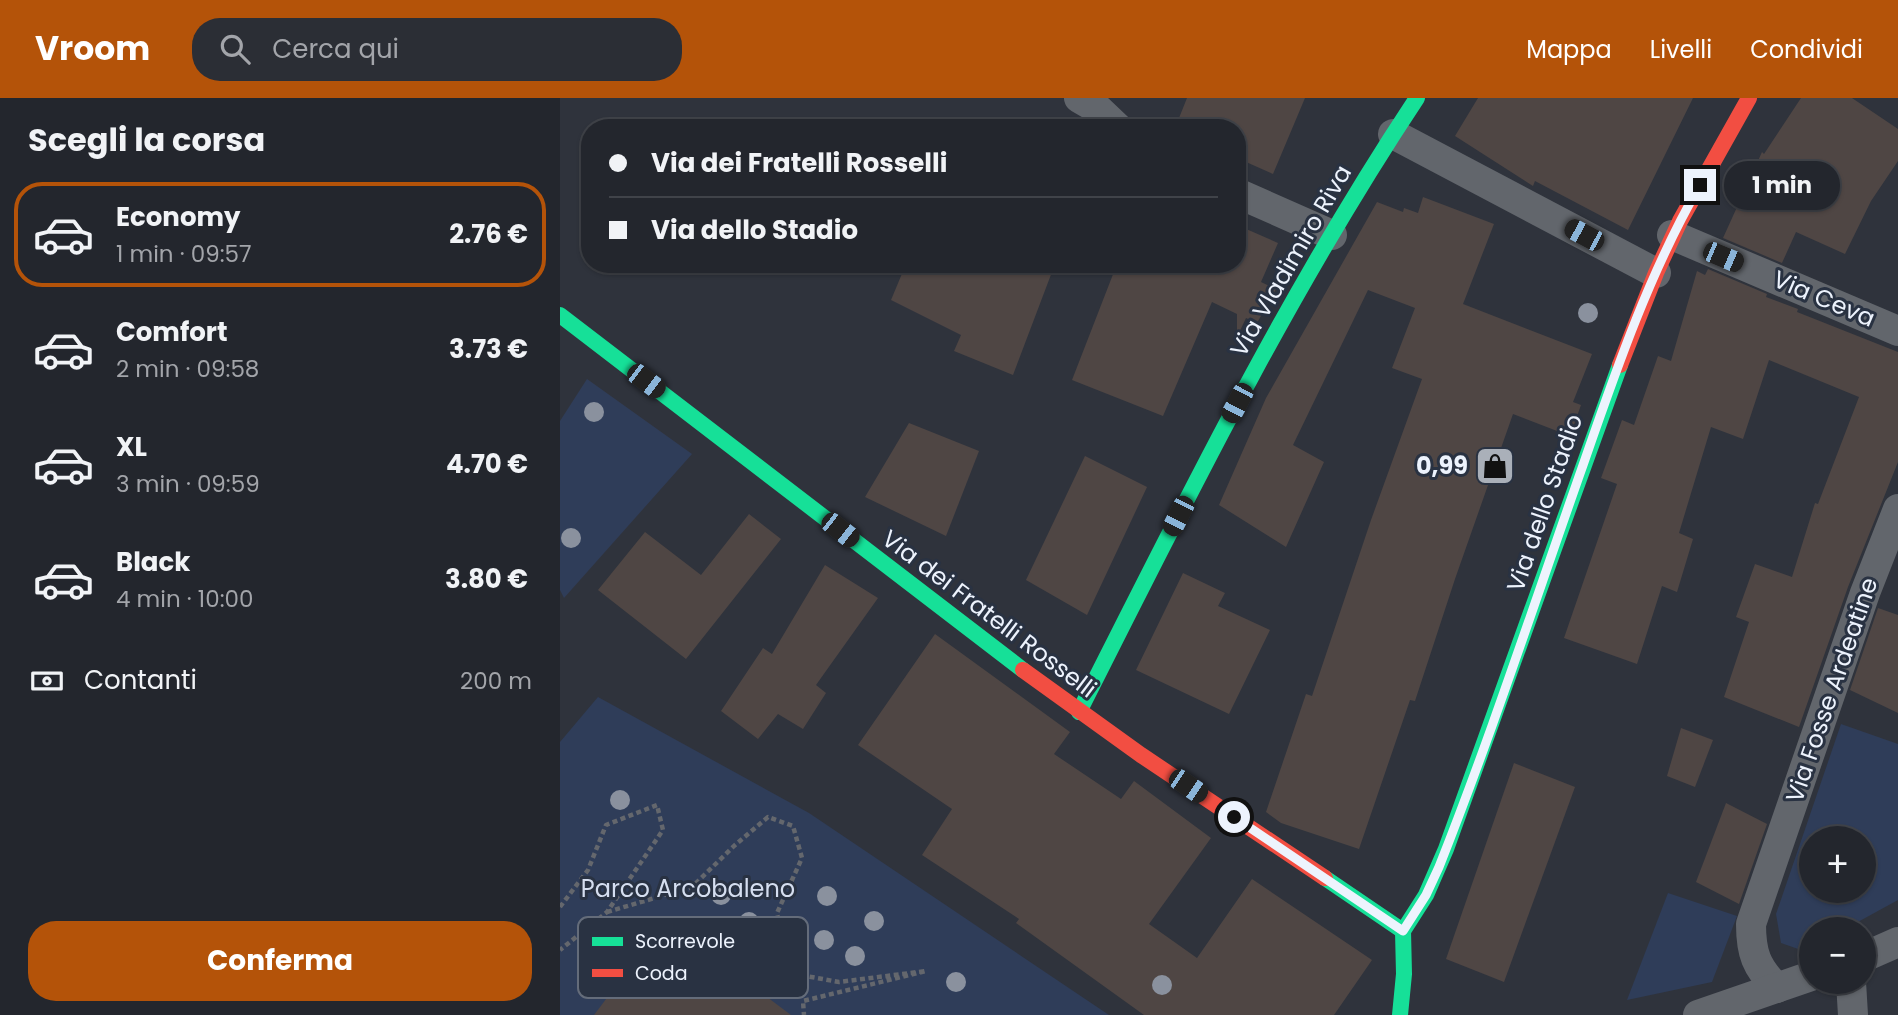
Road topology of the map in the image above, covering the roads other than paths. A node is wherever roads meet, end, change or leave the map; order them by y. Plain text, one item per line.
1 (1079, 98) edge
2 (1417, 98) edge
3 (1749, 98) edge
4 (1109, 119) edge
5 (1393, 134) junction
6 (1246, 197) edge
7 (1332, 235) junction
8 (1672, 235) junction
9 (1656, 273) junction
10 (560, 315) edge
11 (1898, 331) edge
12 (1898, 509) edge
13 (1079, 712) junction
14 (1403, 931) junction
15 (1898, 942) edge
16 (1876, 952) edge
17 (1799, 980) edge
18 (1777, 988) junction
19 (1852, 994) edge
20 (1400, 1015) edge
21 (1698, 1015) edge
22 (1853, 1015) edge

1 - 4 street
2 - 5 street, Via Vladimiro Riva
3 - 8 street, Via dello Stadio
5 - 7 street, Via Vladimiro Riva
5 - 9 street
6 - 7 street
7 - 13 street, Via Vladimiro Riva
8 - 9 street, Via dello Stadio
8 - 11 street, Via Ceva
9 - 14 street, Via dello Stadio
10 - 13 street, Via dei Fratelli Rosselli
12 - 18 street, Via Fosse Ardeatine
13 - 14 street, Via dei Fratelli Rosselli
14 - 20 street
15 - 16 street
17 - 18 street
18 - 21 street
19 - 22 street

